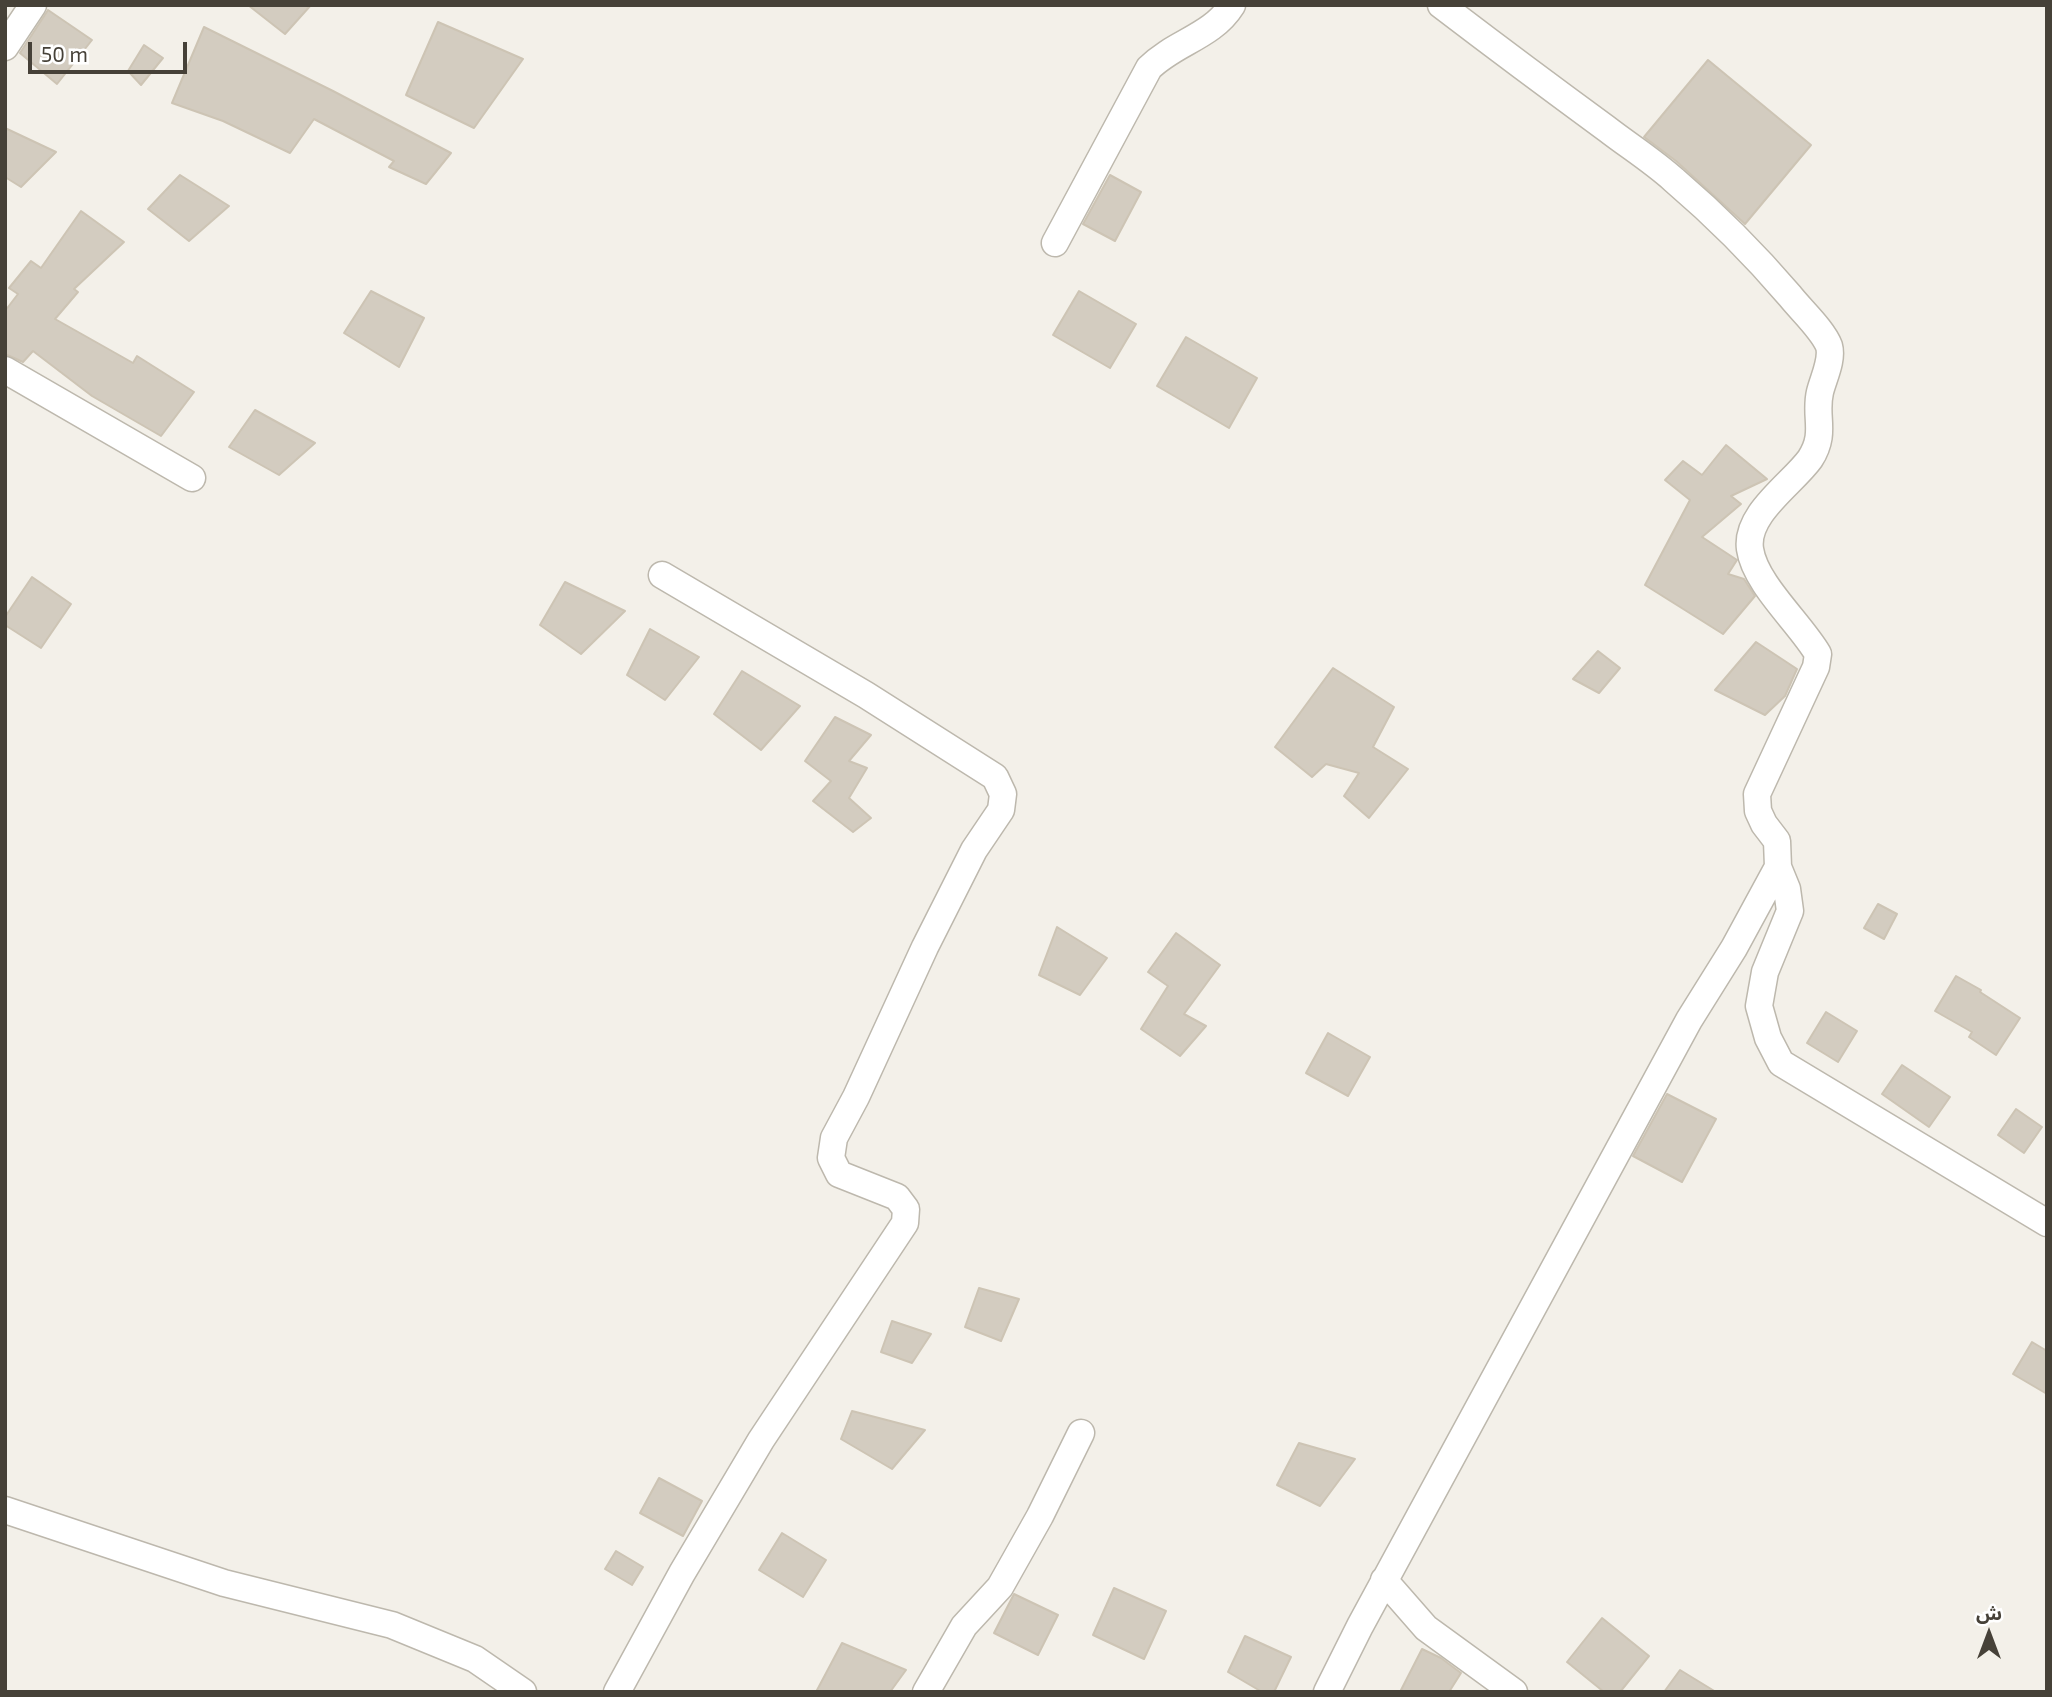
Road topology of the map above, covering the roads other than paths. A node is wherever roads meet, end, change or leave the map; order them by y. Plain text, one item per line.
1 (33, 5) edge
2 (1232, 5) edge
3 (1441, 5) edge
4 (5, 47) edge
5 (1055, 243) dead end
6 (5, 370) edge
7 (192, 478) dead end
8 (662, 575) dead end
9 (1778, 867) junction
10 (2047, 1223) edge
11 (1081, 1433) dead end
12 (5, 1510) edge
13 (1384, 1580) junction
14 (523, 1692) edge
15 (617, 1692) edge
16 (926, 1692) edge
17 (1327, 1692) edge
18 (1514, 1692) edge

1 - 4 street
2 - 5 street
3 - 9 street
6 - 7 street
8 - 15 street
9 - 10 street
9 - 13 street
11 - 16 street
12 - 14 street
13 - 17 street
13 - 18 street

